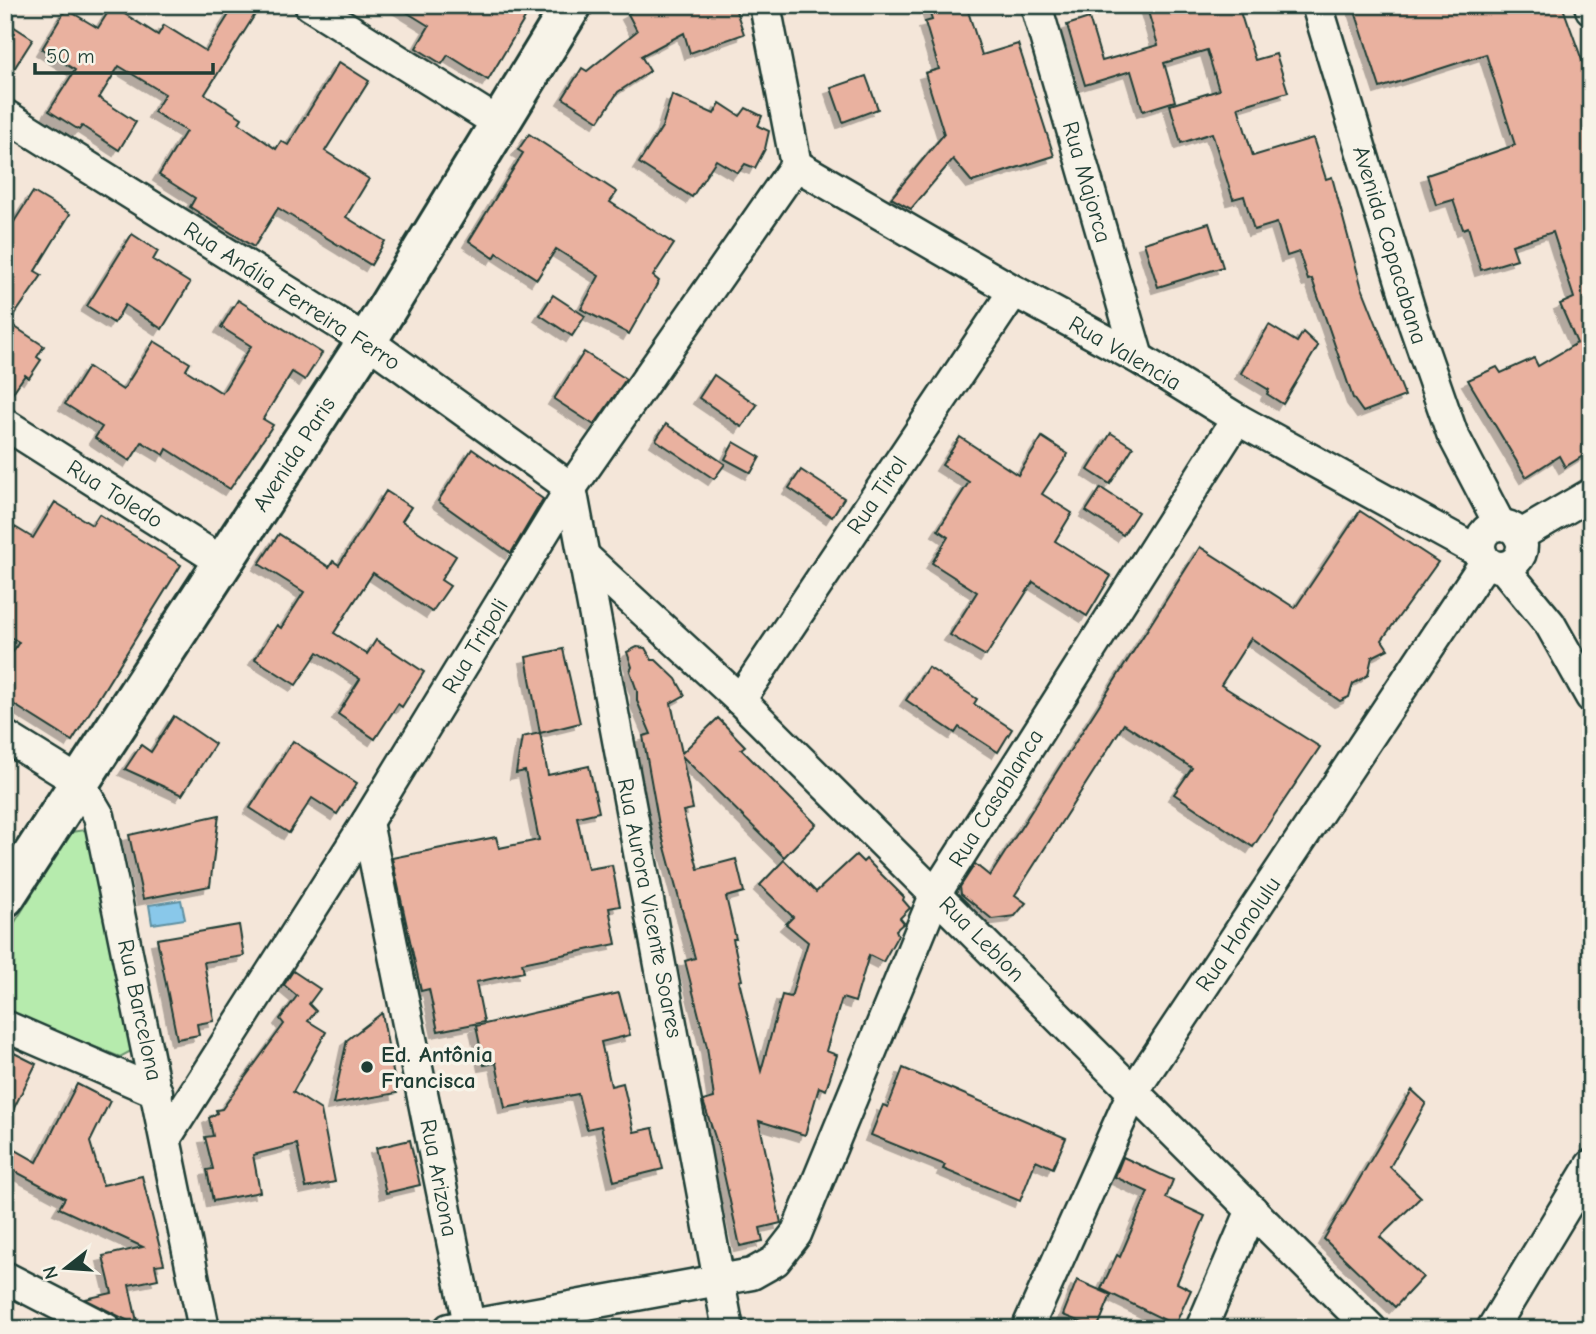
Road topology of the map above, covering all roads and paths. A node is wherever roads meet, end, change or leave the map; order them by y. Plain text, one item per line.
1 (310, 5) edge
2 (572, 5) edge
3 (765, 5) edge
4 (1036, 5) edge
5 (1317, 5) edge
6 (5, 115) edge
7 (500, 124) junction
8 (796, 165) junction
9 (1014, 291) junction
10 (367, 341) junction
11 (1139, 358) junction
12 (1237, 419) junction
13 (5, 425) edge
14 (571, 488) junction
15 (1591, 494) edge
16 (1493, 545) junction
17 (585, 557) junction
18 (224, 563) junction
19 (1591, 698) edge
20 (740, 700) junction
21 (5, 736) edge
22 (79, 782) junction
23 (367, 822) junction
24 (936, 893) junction
25 (5, 897) edge
26 (5, 1026) edge
27 (156, 1092) junction
28 (1133, 1092) junction
29 (167, 1136) junction
30 (1591, 1166) edge
31 (1252, 1210) junction
32 (5, 1277) edge
33 (719, 1280) junction
34 (463, 1327) edge
35 (106, 1329) edge
36 (204, 1329) edge
37 (729, 1329) edge
38 (1027, 1329) edge
39 (1201, 1329) edge
40 (1371, 1329) edge
41 (1492, 1329) edge

1 - 7 street
2 - 7 street, Avenida Paris
3 - 8 street
4 - 11 street, Rua Majorca
5 - 16 street, Avenida Copacabana
6 - 10 street, Rua Anália Ferreira Ferro
7 - 10 street, Avenida Paris
8 - 9 street, Rua Valencia
8 - 14 street, Rua Tripoli
9 - 11 street, Rua Valencia
9 - 20 street, Rua Tirol
10 - 14 street, Rua Anália Ferreira Ferro
10 - 18 street, Avenida Paris
11 - 12 street, Rua Valencia
12 - 16 street, Rua Valencia
12 - 24 street, Rua Casablanca
13 - 18 street, Rua Toledo
14 - 17 street, Rua Aurora Vicente Soares
14 - 23 street, Rua Tripoli
15 - 16 street
16 - 19 street, Avenida Copacabana
16 - 28 street, Rua Honolulu
17 - 20 street, Rua Leblon
17 - 33 street, Rua Aurora Vicente Soares
18 - 22 street, Avenida Paris
20 - 24 street, Rua Leblon
21 - 22 street, Rua Barcelona
22 - 25 street, Avenida Paris
22 - 27 street, Rua Barcelona
23 - 29 street, Rua Tripoli
23 - 34 street, Rua Arizona
24 - 28 street, Rua Leblon
24 - 33 street, Rua Casablanca
26 - 27 street
27 - 29 street, Rua Barcelona
28 - 31 street, Rua Leblon
28 - 38 street, Rua Honolulu
29 - 36 street, Rua Barcelona
30 - 41 street
31 - 39 street
31 - 40 street, Rua Leblon
32 - 35 street
33 - 34 street, Rua Casablanca
33 - 37 street, Rua Aurora Vicente Soares

